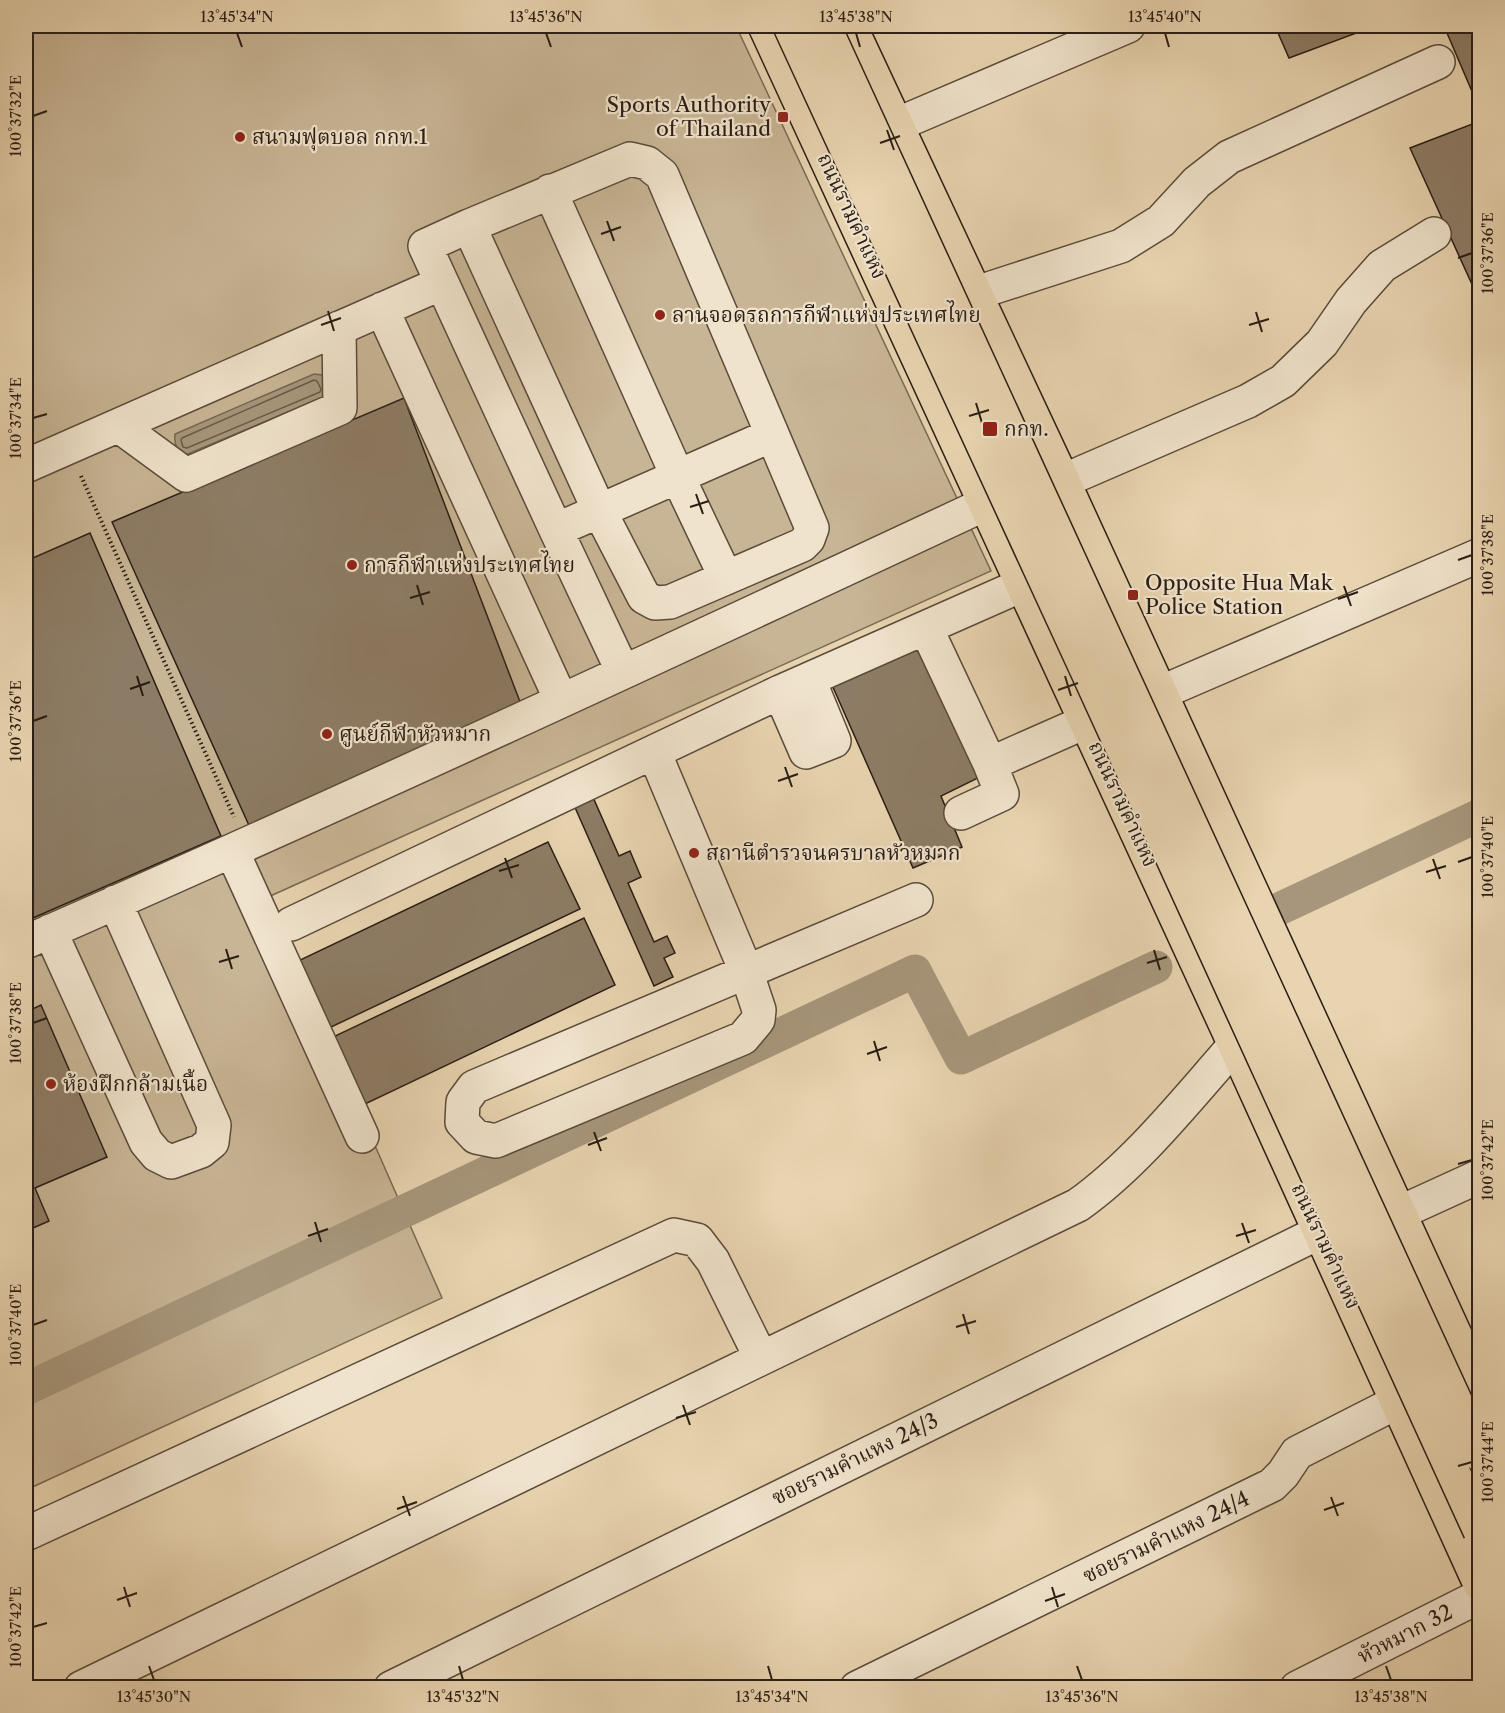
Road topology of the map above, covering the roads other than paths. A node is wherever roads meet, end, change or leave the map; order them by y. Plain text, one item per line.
1 (765, 26) edge
2 (790, 26) edge
3 (824, 26) edge
4 (850, 26) edge
5 (1128, 26) edge
6 (1438, 62) dead end
7 (896, 125) junction
8 (550, 192) junction
9 (470, 226) junction
10 (1434, 234) dead end
11 (442, 283) junction
12 (976, 294) junction
13 (382, 309) junction
14 (339, 328) junction
15 (119, 426) junction
16 (772, 435) junction
17 (26, 466) edge
18 (677, 475) junction
19 (1061, 476) junction
20 (985, 504) junction
21 (599, 510) junction
22 (556, 530) junction
23 (1095, 550) junction
24 (1479, 555) edge
25 (726, 578) junction
26 (1022, 585) junction
27 (926, 628) junction
28 (623, 672) junction
29 (1160, 693) junction
30 (561, 700) junction
31 (1085, 722) junction
32 (654, 752) junction
33 (990, 764) junction
34 (961, 813) dead end
35 (239, 847) junction
36 (916, 900) dead end
37 (115, 902) junction
38 (291, 924) dead end
39 (38, 936) edge
40 (746, 971) junction
41 (1235, 1044) junction
42 (362, 1136) dead end
43 (1479, 1176) edge
44 (1399, 1213) junction
45 (1320, 1232) junction
46 (761, 1358) junction
47 (1479, 1389) edge
48 (1397, 1402) junction
49 (1479, 1455) edge
50 (1479, 1531) edge
51 (26, 1534) edge
52 (1479, 1584) edge
53 (1479, 1596) edge
54 (81, 1688) edge
55 (391, 1688) edge
56 (857, 1688) edge
57 (1297, 1688) edge

1 - 20 main road, ถนนรามคำแหง
2 - 50 main road, ถนนรามคำแหง, bridge
3 - 49 main road, bridge
4 - 7 main road
5 - 7 street
6 - 12 street
7 - 12 main road
8 - 9 street
8 - 16 street
8 - 18 street
9 - 11 street
9 - 21 street
10 - 19 street
11 - 13 street
11 - 22 street
12 - 19 main road
13 - 14 street
13 - 30 street
14 - 15 street
14 - 15 street
15 - 17 street
16 - 18 street
16 - 25 street
18 - 21 street
18 - 25 street
19 - 20 main road
19 - 23 main road
20 - 26 main road, ถนนรามคำแหง
20 - 28 street
21 - 22 street
21 - 25 street
22 - 28 street
23 - 26 main road
23 - 29 main road
24 - 29 street
26 - 27 street
26 - 31 main road, ถนนรามคำแหง
27 - 32 street
27 - 33 street
28 - 30 street
29 - 44 main road
30 - 35 street
31 - 33 street
31 - 41 main road, ถนนรามคำแหง
32 - 38 street
32 - 40 street
33 - 34 street
35 - 37 street
35 - 42 street
36 - 40 street
37 - 39 street
37 - 39 street
40 - 40 street
41 - 45 main road, ถนนรามคำแหง
41 - 46 street
43 - 44 street
44 - 47 main road
45 - 48 main road, ถนนรามคำแหง
45 - 55 street, ซอยรามคำแหง 24/3
46 - 51 street
46 - 54 street
48 - 52 main road, ถนนรามคำแหง
48 - 56 street, ซอยรามคำแหง 24/4
53 - 57 street, หัวหมาก 32

